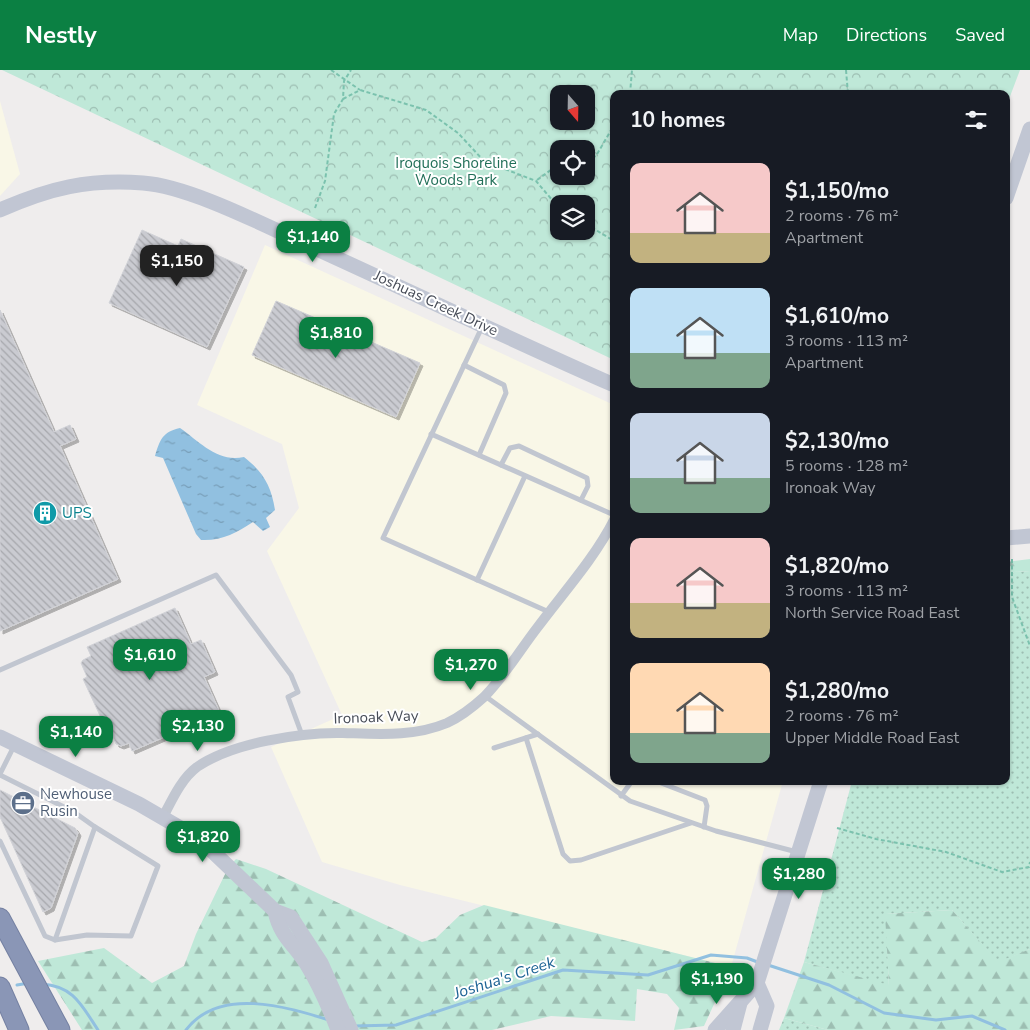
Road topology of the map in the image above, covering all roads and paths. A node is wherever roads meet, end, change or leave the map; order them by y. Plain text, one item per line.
1 (331, 70) edge
2 (351, 70) edge
3 (632, 70) edge
4 (846, 70) edge
5 (344, 81) junction
6 (360, 90) junction
7 (630, 90) edge
8 (848, 90) edge
9 (343, 99) junction
10 (1030, 129) edge
11 (610, 132) edge
12 (595, 156) edge
13 (550, 171) edge
14 (536, 181) junction
15 (1010, 186) edge
16 (550, 197) edge
17 (315, 208) dead end
18 (0, 210) edge
19 (595, 229) edge
20 (610, 239) edge
21 (483, 325) junction
22 (464, 365) junction
23 (610, 383) edge
24 (431, 434) junction
25 (478, 455) junction
26 (501, 465) junction
27 (526, 476) junction
28 (581, 500) junction
29 (610, 512) edge
30 (610, 526) edge
31 (1030, 536) edge
32 (1010, 538) edge
33 (1012, 559) dead end
34 (477, 580) junction
35 (549, 612) junction
36 (1030, 646) edge
37 (0, 670) edge
38 (485, 696) junction
39 (538, 734) junction
40 (302, 735) junction
41 (0, 737) edge
42 (526, 738) junction
43 (14, 745) junction
44 (494, 748) dead end
45 (0, 775) edge
46 (629, 785) edge
47 (666, 785) edge
48 (820, 785) edge
49 (621, 796) junction
50 (163, 817) junction
51 (692, 823) junction
52 (95, 827) junction
53 (704, 827) junction
54 (837, 828) dead end
55 (0, 841) edge
56 (798, 852) junction
57 (1030, 862) edge
58 (1029, 868) edge
59 (0, 918) edge
60 (55, 940) junction
61 (758, 980) junction
62 (0, 987) edge
63 (328, 990) junction
64 (741, 999) junction
65 (19, 1030) edge
66 (60, 1030) edge
67 (338, 1030) edge
68 (351, 1030) edge
69 (715, 1030) edge
70 (733, 1030) edge
71 (760, 1030) edge

1 - 5 path
2 - 5 path
3 - 7 path
4 - 8 path
5 - 6 path
5 - 9 path
6 - 9 path
6 - 14 path
9 - 17 path
10 - 15 street
11 - 12 path
13 - 14 path
14 - 16 path
18 - 21 street, Joshuas Creek Drive
19 - 20 path
21 - 22 lane
21 - 23 street, Joshuas Creek Drive
22 - 24 lane
22 - 25 lane
24 - 25 lane
24 - 34 lane
25 - 26 lane
26 - 27 lane
26 - 28 lane
27 - 28 lane
27 - 34 lane
28 - 29 lane
30 - 35 street, Ironoak Way
31 - 32 street
33 - 36 path
34 - 35 lane
35 - 38 street, Ironoak Way
37 - 40 lane
38 - 39 lane
38 - 40 street, Ironoak Way
39 - 42 lane
39 - 49 lane
40 - 50 street, Ironoak Way
41 - 43 street
42 - 44 lane
42 - 51 lane
43 - 45 lane
43 - 50 street
45 - 52 lane
46 - 49 lane
47 - 53 lane
48 - 56 street
49 - 51 lane
50 - 63 street
51 - 53 lane
52 - 60 lane
52 - 60 lane
53 - 56 lane
54 - 58 path
55 - 60 lane
56 - 61 street
57 - 58 path
59 - 66 highway
61 - 64 street
61 - 71 street
62 - 65 highway
63 - 67 street
63 - 68 street
64 - 69 street
64 - 70 street

